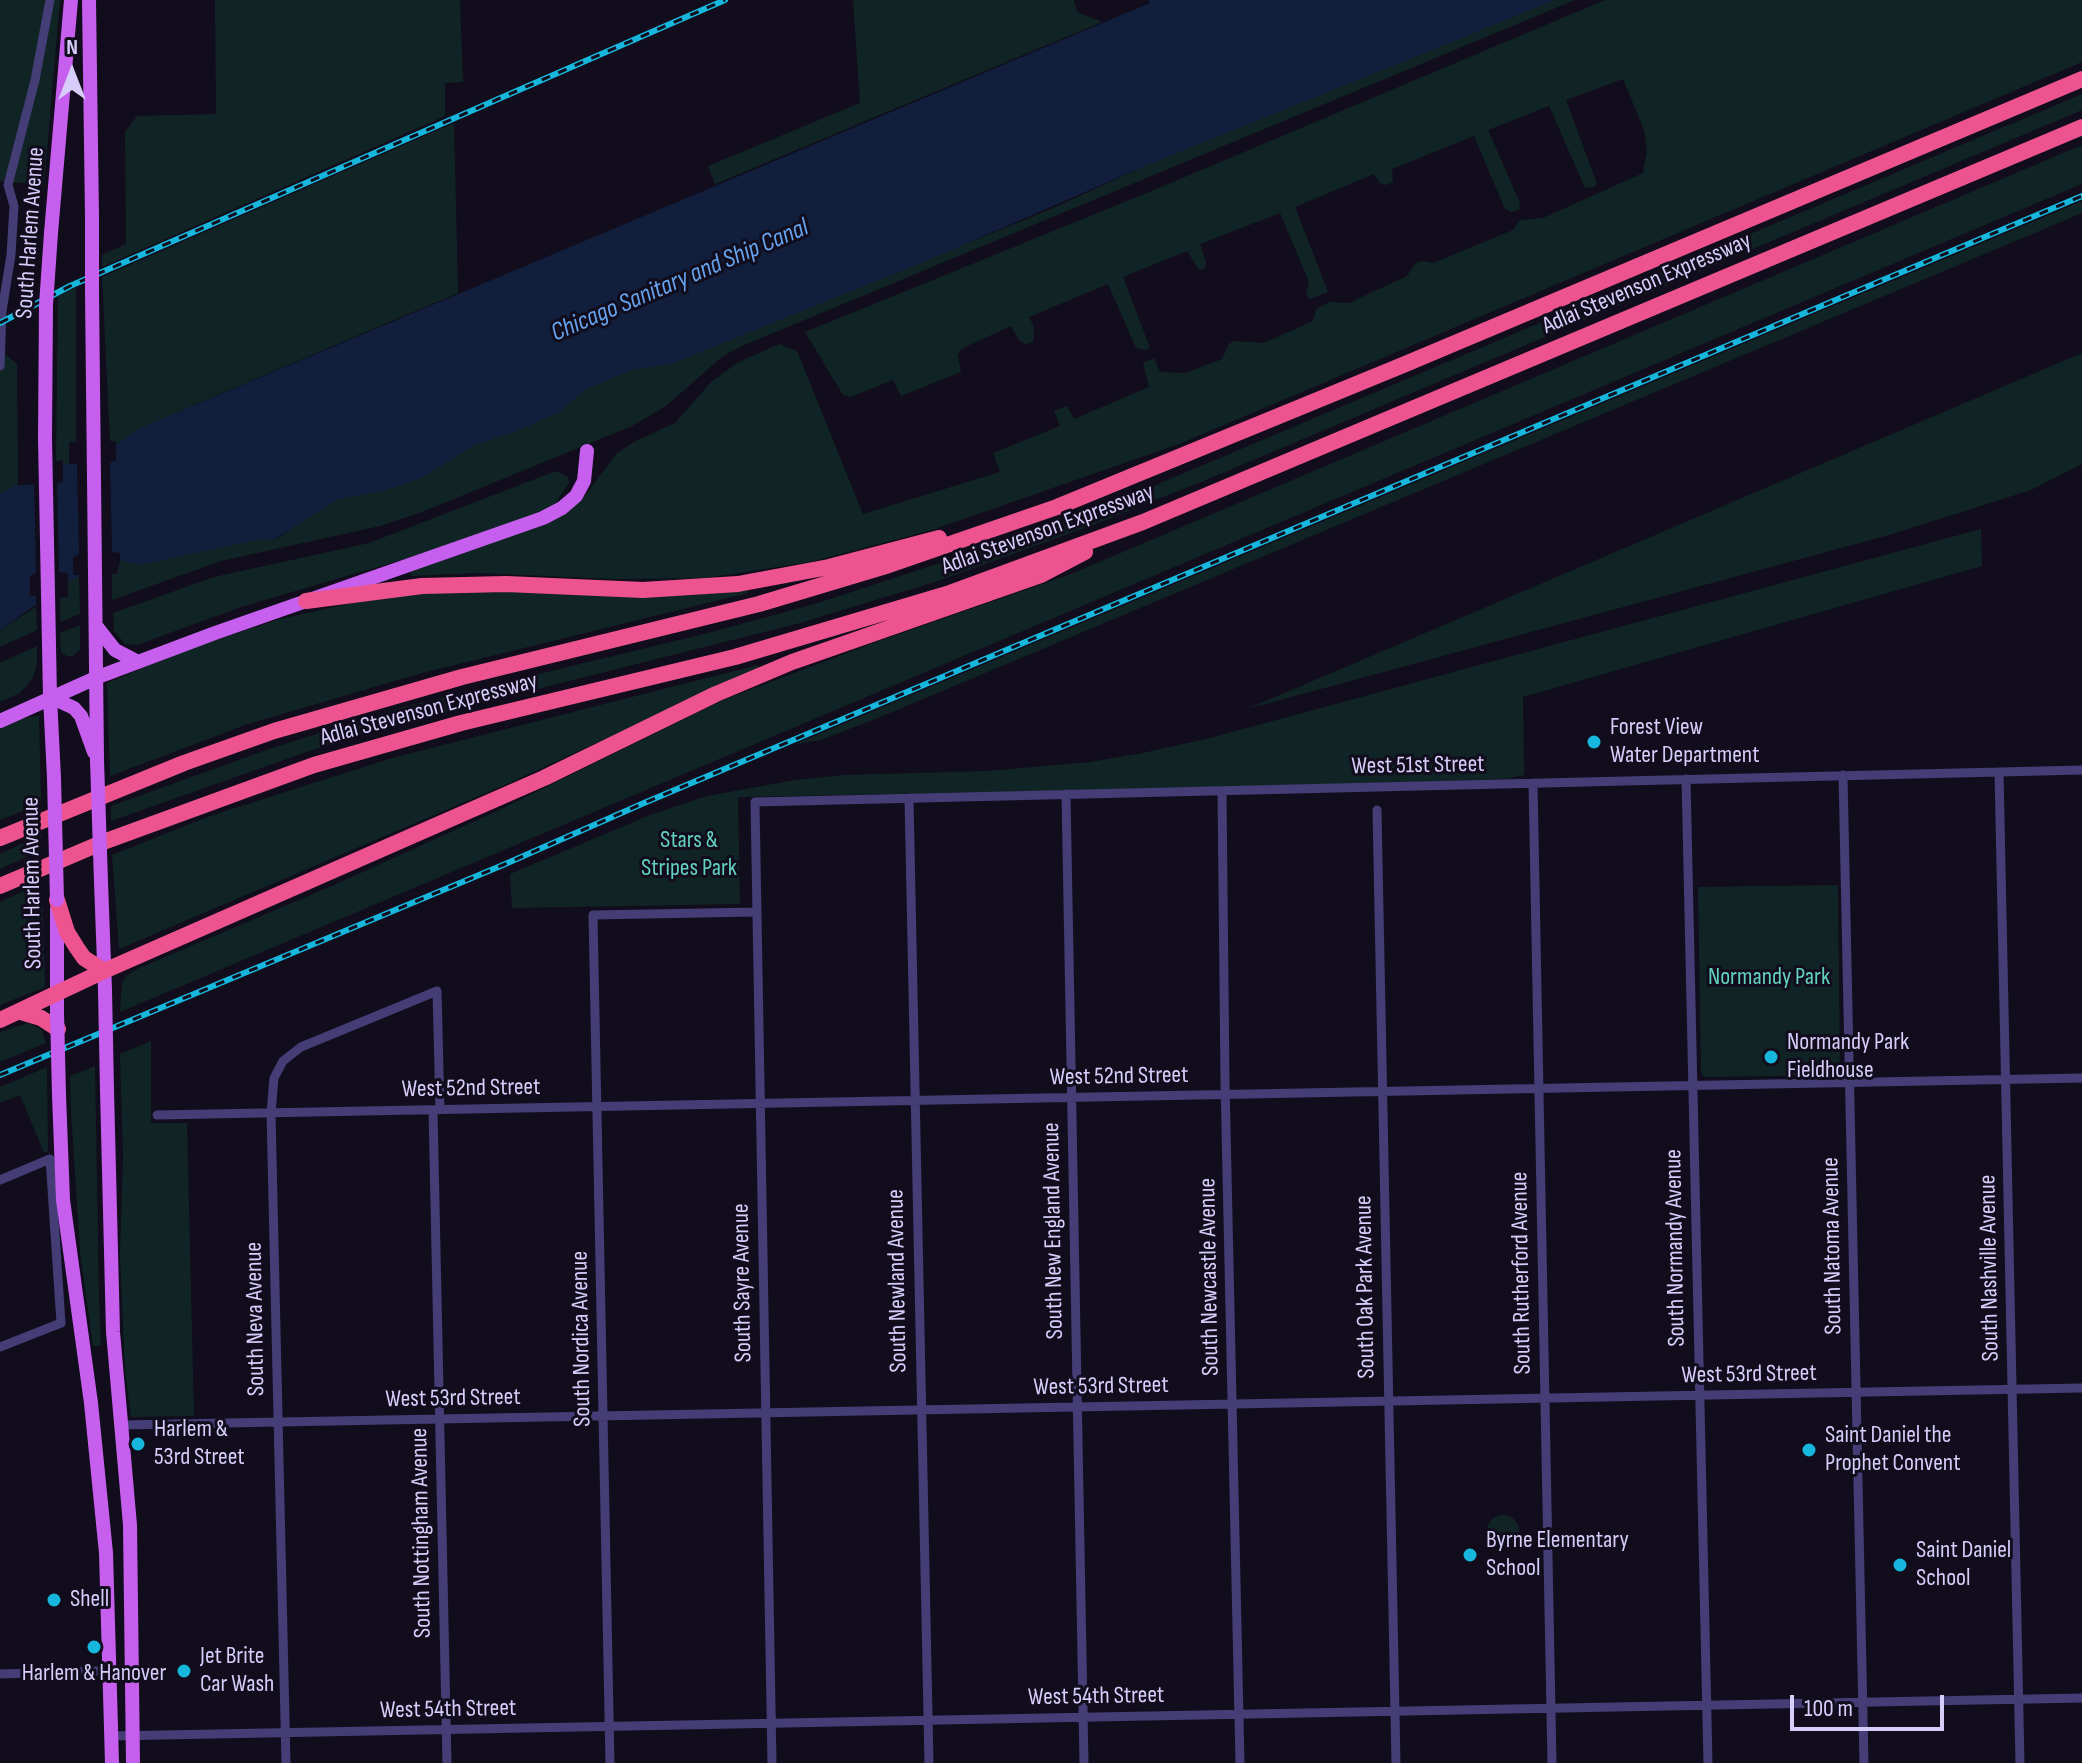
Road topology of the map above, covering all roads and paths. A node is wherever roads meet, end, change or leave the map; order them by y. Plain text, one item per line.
1 (50, 0) edge
2 (71, 0) edge
3 (89, 0) edge
4 (2082, 79) edge
5 (2082, 127) edge
6 (0, 366) edge
7 (587, 451) dead end
8 (1057, 507) junction
9 (1143, 522) junction
10 (306, 601) junction
11 (97, 627) junction
12 (138, 662) junction
13 (98, 677) junction
14 (50, 697) junction
15 (0, 721) edge
16 (97, 760) junction
17 (2082, 770) edge
18 (1999, 772) junction
19 (1843, 775) junction
20 (1686, 779) junction
21 (1533, 783) junction
22 (1222, 791) junction
23 (1066, 794) junction
24 (909, 798) junction
25 (755, 802) joint
26 (1377, 810) dead end
27 (0, 838) edge
28 (0, 886) edge
29 (57, 900) junction
30 (757, 912) junction
31 (104, 971) junction
32 (437, 991) joint
33 (57, 993) junction
34 (21, 1012) junction
35 (0, 1020) edge
36 (52, 1020) junction
37 (2082, 1078) edge
38 (2005, 1080) junction
39 (1850, 1083) junction
40 (1693, 1086) junction
41 (1538, 1089) junction
42 (1382, 1092) junction
43 (1226, 1095) junction
44 (1072, 1098) junction
45 (914, 1101) junction
46 (760, 1104) junction
47 (598, 1107) junction
48 (436, 1110) junction
49 (271, 1113) junction
50 (157, 1115) dead end
51 (0, 1180) edge
52 (0, 1347) edge
53 (2082, 1388) edge
54 (2012, 1390) junction
55 (1855, 1393) junction
56 (1699, 1395) junction
57 (1544, 1398) junction
58 (1389, 1401) junction
59 (1232, 1404) junction
60 (1077, 1407) junction
61 (922, 1411) junction
62 (765, 1414) junction
63 (604, 1416) junction
64 (440, 1420) junction
65 (279, 1423) junction
66 (121, 1425) junction
67 (110, 1670) junction
68 (130, 1670) junction
69 (0, 1674) edge
70 (2082, 1698) edge
71 (2019, 1699) junction
72 (1863, 1702) junction
73 (1706, 1705) junction
74 (1551, 1708) junction
75 (1394, 1711) junction
76 (1239, 1714) junction
77 (1083, 1717) junction
78 (928, 1720) junction
79 (772, 1723) junction
80 (610, 1726) junction
81 (446, 1730) junction
82 (285, 1733) junction
83 (132, 1735) junction
84 (111, 1736) junction
85 (112, 1763) edge
86 (133, 1763) edge
87 (286, 1763) edge
88 (447, 1763) edge
89 (610, 1763) edge
90 (772, 1763) edge
91 (929, 1763) edge
92 (1084, 1763) edge
93 (1240, 1763) edge
94 (1396, 1763) edge
95 (1552, 1763) edge
96 (1708, 1763) edge
97 (1864, 1763) edge
98 (2020, 1763) edge

1 - 6 street
2 - 14 main road, South Harlem Avenue, bridge
3 - 11 main road, bridge
4 - 8 highway, Adlai Stevenson Expressway
5 - 9 highway, Adlai Stevenson Expressway
7 - 10 main road
8 - 10 highway
8 - 27 highway, Adlai Stevenson Expressway
9 - 28 highway, Adlai Stevenson Expressway
9 - 31 highway
10 - 12 main road
11 - 12 main road
11 - 13 main road
12 - 13 main road
13 - 14 main road
13 - 16 main road
14 - 15 main road
14 - 16 main road
14 - 29 main road, South Harlem Avenue, bridge
16 - 31 main road, bridge
17 - 18 street, West 51st Street
18 - 19 street, West 51st Street
18 - 38 street, South Nashville Avenue
19 - 20 street, West 51st Street
19 - 39 street, South Natoma Avenue
20 - 21 street, West 51st Street
20 - 40 street, South Normandy Avenue
21 - 22 street, West 51st Street
21 - 41 street, South Rutherford Avenue
22 - 23 street, West 51st Street
22 - 43 street, South Newcastle Avenue
23 - 24 street, West 51st Street
23 - 44 street, South New England Avenue
24 - 25 street, West 51st Street
24 - 45 street, South Newland Avenue
25 - 30 street, South Sayre Avenue
26 - 42 street, South Oak Park Avenue
29 - 31 highway
29 - 33 main road, South Harlem Avenue
30 - 46 street, South Sayre Avenue
30 - 47 street, South Nordica Avenue
31 - 33 highway
31 - 66 main road, bridge
32 - 48 street, South Nottingham Avenue
32 - 49 street, South Neva Avenue
33 - 34 highway
33 - 36 main road, South Harlem Avenue
34 - 35 highway
34 - 36 highway
36 - 67 main road, South Harlem Avenue, bridge
37 - 38 street, West 52nd Street
38 - 39 street, West 52nd Street
38 - 54 street, South Nashville Avenue
39 - 40 street, West 52nd Street
39 - 55 street, South Natoma Avenue
40 - 41 street, West 52nd Street
40 - 56 street, South Normandy Avenue
41 - 42 street, West 52nd Street
41 - 57 street, South Rutherford Avenue
42 - 43 street, West 52nd Street
42 - 58 street, South Oak Park Avenue
43 - 44 street, West 52nd Street
43 - 59 street, South Newcastle Avenue
44 - 45 street, West 52nd Street
44 - 60 street, South New England Avenue
45 - 46 street, West 52nd Street
45 - 61 street, South Newland Avenue
46 - 47 street, West 52nd Street
46 - 62 street, South Sayre Avenue
47 - 48 street, West 52nd Street
47 - 63 street, South Nordica Avenue
48 - 49 street, West 52nd Street
48 - 64 street, South Nottingham Avenue
49 - 50 street, West 52nd Street
49 - 65 street, South Neva Avenue
51 - 52 street
53 - 54 street, West 53rd Street
54 - 55 street, West 53rd Street
54 - 71 street, South Nashville Avenue
55 - 56 street, West 53rd Street
55 - 72 street, South Natoma Avenue
56 - 57 street, West 53rd Street
56 - 73 street, South Normandy Avenue
57 - 58 street, West 53rd Street
57 - 74 street, South Rutherford Avenue
58 - 59 street, West 53rd Street
58 - 75 street, South Oak Park Avenue
59 - 60 street, West 53rd Street
59 - 76 street, South Newcastle Avenue
60 - 61 street, West 53rd Street
60 - 77 street, South New England Avenue
61 - 62 street, West 53rd Street
61 - 78 street, South Newland Avenue
62 - 63 street, West 53rd Street
62 - 79 street, South Sayre Avenue
63 - 64 street, West 53rd Street
63 - 80 street, South Nordica Avenue
64 - 65 street, West 53rd Street
64 - 81 street, South Nottingham Avenue
65 - 66 street, West 53rd Street
65 - 82 street, South Neva Avenue
66 - 68 main road
67 - 68 street
67 - 69 street
67 - 84 main road, South Harlem Avenue
68 - 83 main road
70 - 71 street, West 54th Street
71 - 72 street, West 54th Street
71 - 98 street, South Nashville Avenue
72 - 73 street, West 54th Street
72 - 97 street, South Natoma Avenue
73 - 74 street, West 54th Street
73 - 96 street, South Normandy Avenue
74 - 75 street, West 54th Street
74 - 95 street, South Rutherford Avenue
75 - 76 street, West 54th Street
75 - 94 street, South Oak Park Avenue
76 - 77 street, West 54th Street
76 - 93 street, South Newcastle Avenue
77 - 78 street, West 54th Street
77 - 92 street, South New England Avenue
78 - 79 street, West 54th Street
78 - 91 street, South Newland Avenue
79 - 80 street, West 54th Street
79 - 90 street, South Sayre Avenue
80 - 81 street, West 54th Street
80 - 89 street, South Nordica Avenue
81 - 82 street, West 54th Street
81 - 88 street, South Nottingham Avenue
82 - 83 street, West 54th Street
82 - 87 street, South Neva Avenue
83 - 84 street, West 54th Street
83 - 86 main road
84 - 85 main road, South Harlem Avenue

